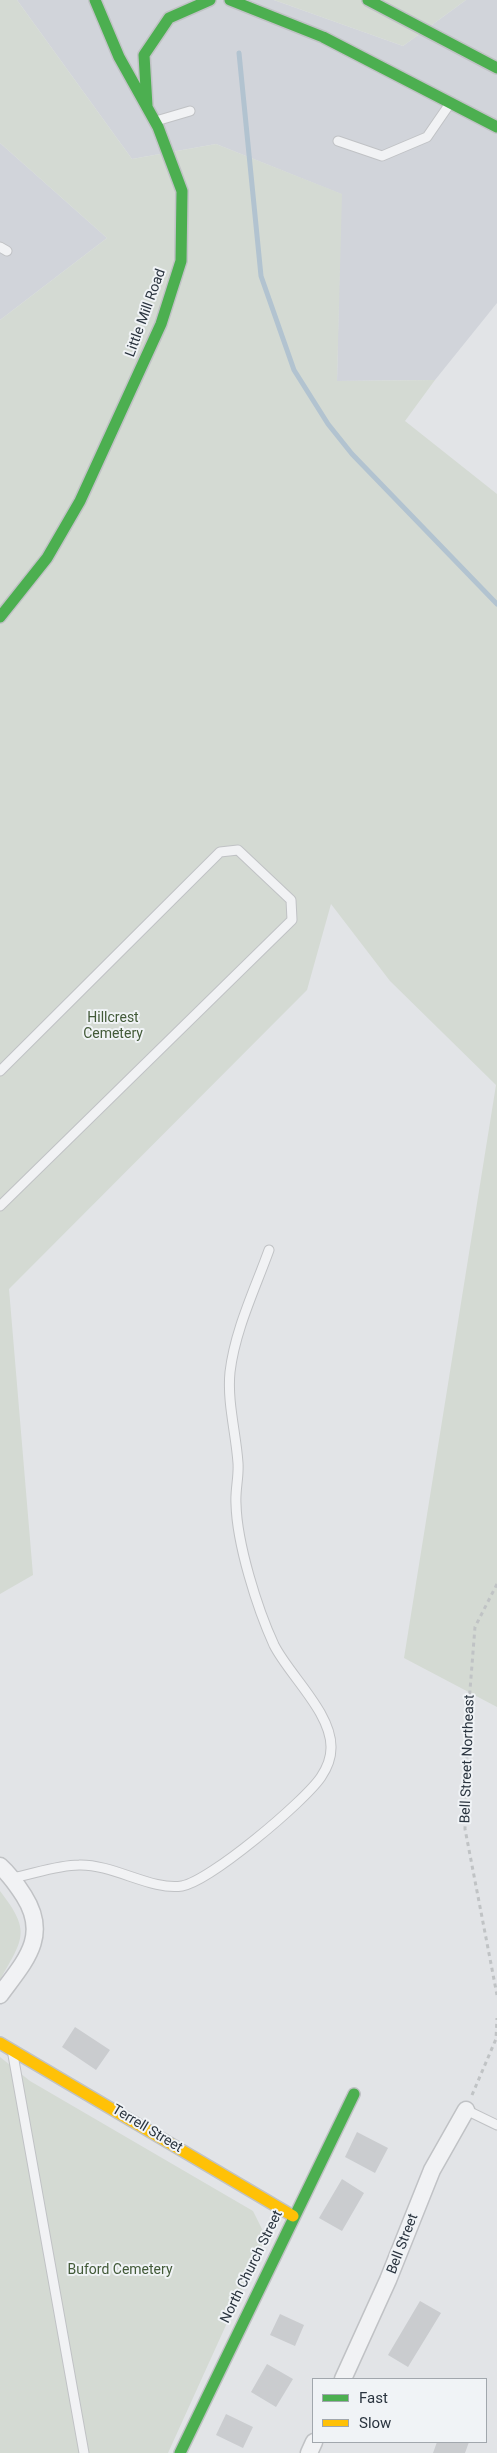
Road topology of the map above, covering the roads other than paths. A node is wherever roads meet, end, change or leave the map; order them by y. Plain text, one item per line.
1 (95, 0) edge
2 (210, 0) edge
3 (230, 0) edge
4 (368, 0) edge
5 (497, 68) edge
6 (451, 102) junction
7 (147, 106) junction
8 (190, 111) dead end
9 (155, 122) junction
10 (497, 127) edge
11 (338, 141) dead end
12 (0, 616) edge
13 (0, 1070) edge
14 (0, 1206) edge
15 (269, 1250) dead end
16 (0, 1866) edge
17 (12, 1878) junction
18 (0, 1995) edge
19 (0, 2043) edge
20 (12, 2050) junction
21 (354, 2094) dead end
22 (466, 2110) joint
23 (497, 2125) edge
24 (293, 2216) junction
25 (342, 2378) edge
26 (84, 2453) edge
27 (180, 2453) edge

1 - 7 street, Little Mill Road
2 - 7 street
3 - 6 street
4 - 5 street
6 - 10 street
6 - 11 lane
7 - 9 street, Little Mill Road
8 - 9 lane
9 - 12 street, Little Mill Road
13 - 14 lane
15 - 17 lane
16 - 17 street
17 - 18 street
19 - 20 street, Terrell Street
20 - 24 street, Terrell Street
20 - 26 lane
21 - 24 street, North Church Street
22 - 23 lane
22 - 25 street, Bell Street
24 - 27 street, North Church Street

